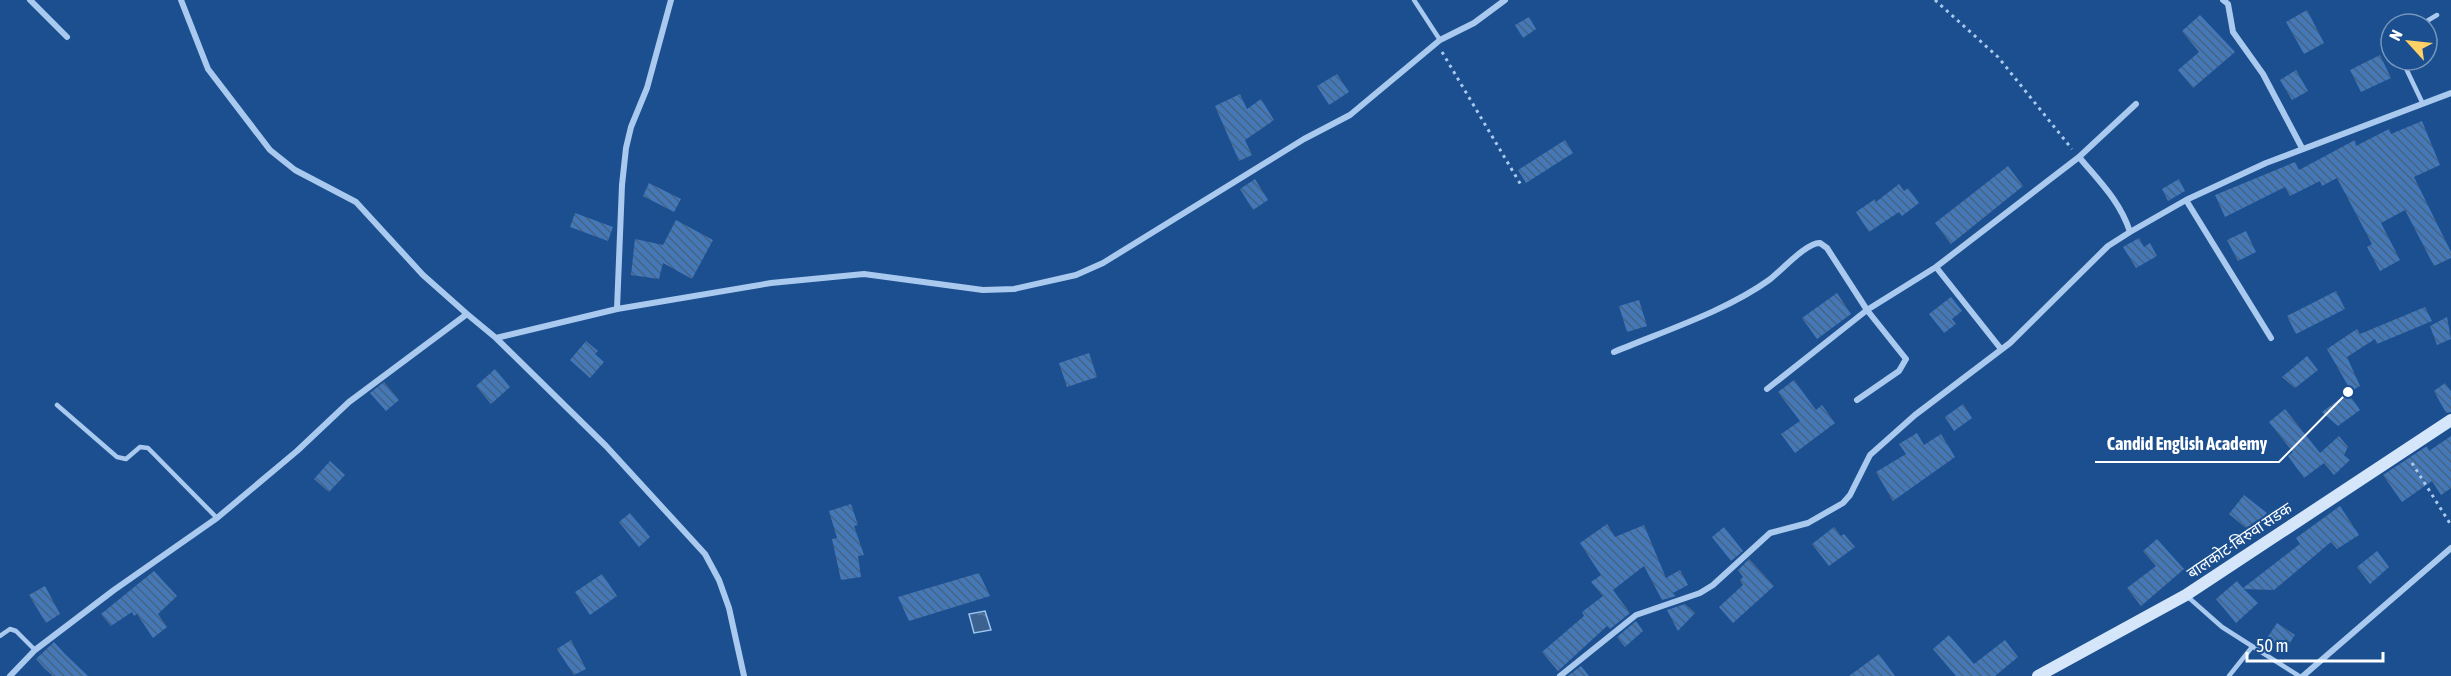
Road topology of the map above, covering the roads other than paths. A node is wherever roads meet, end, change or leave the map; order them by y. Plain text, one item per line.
1 (30, 0) edge
2 (181, 0) edge
3 (671, 0) edge
4 (1414, 0) edge
5 (1505, 0) edge
6 (2223, 0) edge
7 (67, 37) dead end
8 (1438, 41) junction
9 (2408, 72) edge
10 (2451, 93) edge
11 (2422, 102) junction
12 (2136, 104) dead end
13 (2302, 148) junction
14 (2079, 157) junction
15 (2186, 200) junction
16 (2130, 232) junction
17 (1936, 267) junction
18 (617, 309) junction
19 (1867, 310) junction
20 (467, 314) junction
21 (496, 338) junction
22 (2271, 338) dead end
23 (2001, 349) junction
24 (1614, 352) dead end
25 (1767, 389) dead end
26 (1857, 400) dead end
27 (57, 405) dead end
28 (2451, 420) edge
29 (217, 518) junction
30 (2451, 548) edge
31 (2186, 595) junction
32 (0, 636) edge
33 (2252, 647) junction
34 (35, 650) junction
35 (10, 676) edge
36 (744, 676) edge
37 (1560, 676) edge
38 (2038, 676) edge
39 (2229, 676) edge
40 (2301, 676) edge

1 - 7 street
2 - 20 street
3 - 18 street
4 - 8 lane
5 - 8 street
6 - 13 street
8 - 18 street
9 - 11 lane
10 - 11 street
11 - 13 street
12 - 14 street
13 - 15 street
14 - 16 street
14 - 17 street
15 - 16 street
15 - 22 street
16 - 23 street
17 - 19 street
17 - 23 street
18 - 21 street
19 - 24 street
19 - 25 street
19 - 26 street
20 - 21 street
20 - 29 street
21 - 36 street
23 - 37 street
27 - 29 lane
28 - 31 main road, बालकोट-बिरुवा सडक
29 - 34 street
30 - 40 street
31 - 33 lane
31 - 38 main road, बालकोट-बिरुवा सडक
32 - 34 lane
33 - 39 lane
33 - 40 lane
34 - 35 street

